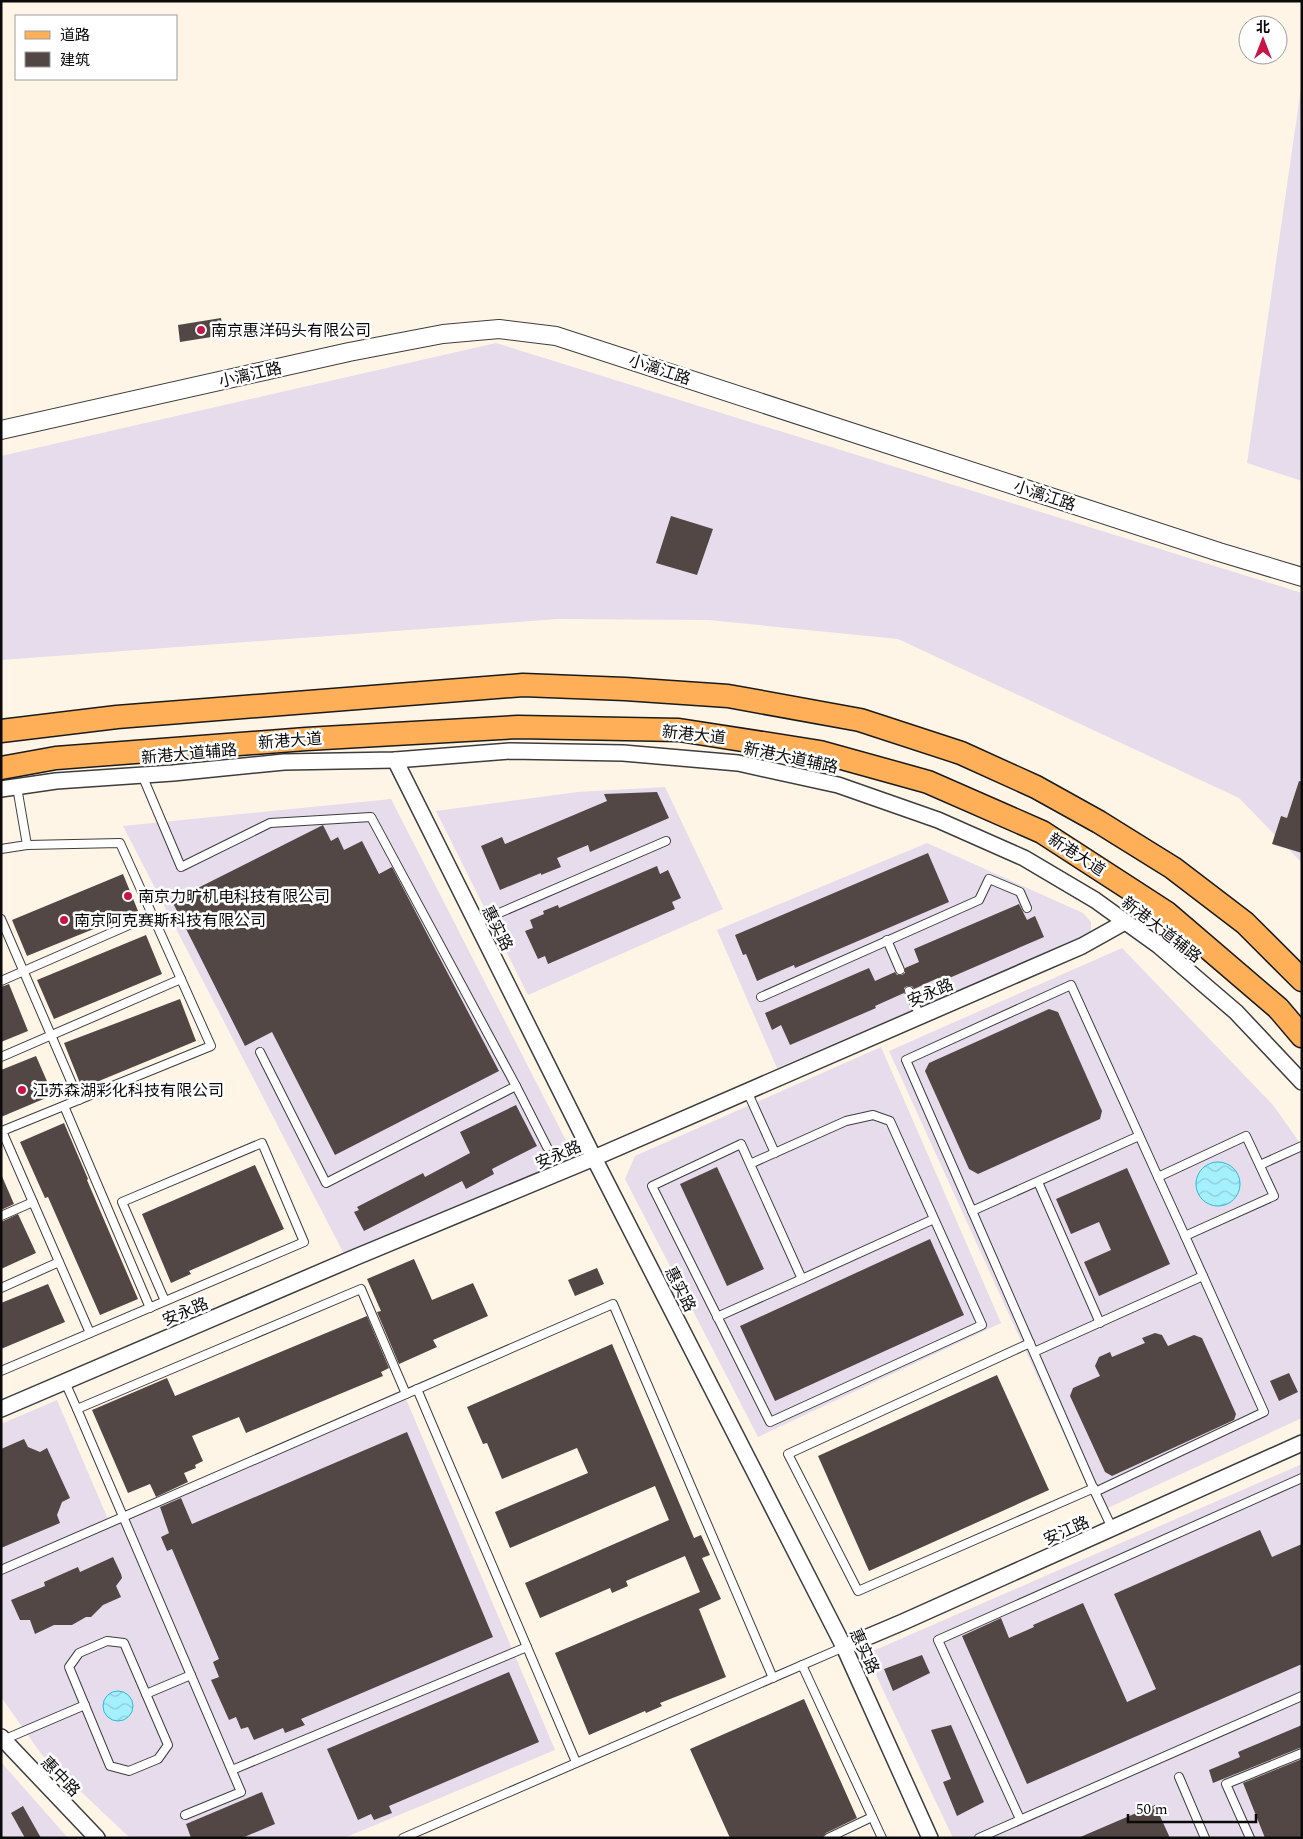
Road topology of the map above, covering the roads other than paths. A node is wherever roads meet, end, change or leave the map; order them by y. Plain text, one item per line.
1 (1, 430) edge
2 (1302, 577) edge
3 (1, 731) edge
4 (395, 760) junction
5 (1, 768) edge
6 (142, 775) junction
7 (17, 787) junction
8 (1, 789) edge
9 (666, 841) dead end
10 (27, 845) junction
11 (1, 849) edge
12 (1027, 908) dead end
13 (152, 915) junction
14 (1, 920) edge
15 (1125, 922) junction
16 (476, 923) junction
17 (887, 940) junction
18 (900, 970) dead end
19 (24, 971) junction
20 (181, 979) junction
21 (1302, 980) edge
22 (1, 981) edge
23 (909, 991) dead end
24 (761, 997) dead end
25 (920, 1016) junction
26 (51, 1036) junction
27 (1302, 1036) edge
28 (260, 1052) dead end
29 (1, 1057) edge
30 (1302, 1082) edge
31 (516, 1086) junction
32 (747, 1091) junction
33 (79, 1100) junction
34 (64, 1106) junction
35 (2, 1131) edge
36 (1139, 1136) junction
37 (1302, 1146) edge
38 (547, 1147) dead end
39 (775, 1153) junction
40 (594, 1158) junction
41 (750, 1164) junction
42 (1260, 1165) junction
43 (1158, 1176) junction
44 (1038, 1182) junction
45 (33, 1202) junction
46 (972, 1211) junction
47 (1, 1216) edge
48 (934, 1219) junction
49 (1185, 1236) junction
50 (59, 1262) junction
51 (1203, 1276) junction
52 (802, 1279) junction
53 (1, 1288) edge
54 (165, 1301) junction
55 (150, 1308) junction
56 (717, 1317) junction
57 (1100, 1323) junction
58 (90, 1334) junction
59 (1030, 1343) junction
60 (1034, 1352) junction
61 (1, 1371) edge
62 (65, 1382) junction
63 (417, 1389) junction
64 (406, 1394) junction
65 (1, 1409) edge
66 (77, 1410) junction
67 (1302, 1443) edge
68 (1302, 1478) edge
69 (1094, 1490) junction
70 (123, 1517) junction
71 (1112, 1528) junction
72 (1, 1570) edge
73 (527, 1647) junction
74 (844, 1647) junction
75 (802, 1665) junction
76 (191, 1675) junction
77 (773, 1678) junction
78 (146, 1694) junction
79 (1302, 1696) edge
80 (85, 1705) junction
81 (2, 1738) edge
82 (1302, 1753) edge
83 (576, 1762) junction
84 (232, 1770) junction
85 (1179, 1777) dead end
86 (185, 1816) dead end
87 (872, 1817) junction
88 (1020, 1819) junction
89 (97, 1838) edge
90 (403, 1838) edge
91 (828, 1838) edge
92 (882, 1838) edge
93 (930, 1838) edge
94 (979, 1838) edge
95 (1205, 1838) edge
96 (1250, 1838) edge

1 - 2 street, 小漓江路
3 - 21 main road
4 - 6 street, 新港大道辅路
4 - 15 street, 新港大道辅路
4 - 16 street, 惠实路
5 - 27 main road, 新港大道
6 - 7 street, 新港大道辅路
6 - 31 lane
7 - 8 street, 新港大道辅路
7 - 10 lane
9 - 16 lane
10 - 11 lane
10 - 13 lane
12 - 17 lane
13 - 19 lane
13 - 20 lane
14 - 19 lane
15 - 25 street, 安永路
15 - 30 street, 新港大道辅路
16 - 40 street, 惠实路
17 - 18 lane
17 - 24 lane
19 - 22 lane
19 - 26 lane
20 - 26 lane
20 - 33 lane
23 - 25 lane
25 - 32 street, 安永路
26 - 29 lane
26 - 33 lane
28 - 31 lane
31 - 38 lane
32 - 39 lane
32 - 40 street, 安永路
33 - 34 lane
34 - 35 lane
34 - 55 lane
35 - 45 lane
36 - 43 lane
36 - 44 lane
36 - 46 lane
37 - 42 lane
39 - 41 lane
39 - 48 lane
40 - 62 street, 安永路
40 - 74 street, 惠实路
41 - 52 lane
41 - 56 lane
42 - 43 lane
42 - 49 lane
43 - 49 lane
44 - 46 lane
44 - 57 lane
45 - 47 lane
45 - 50 lane
46 - 59 lane
48 - 52 lane
48 - 56 lane
49 - 51 lane
50 - 53 lane
50 - 58 lane
51 - 57 lane
51 - 69 lane
52 - 56 lane
54 - 54 lane
54 - 55 lane
55 - 58 lane
57 - 60 lane
58 - 61 lane
59 - 60 lane
59 - 69 lane
60 - 69 lane
62 - 65 street, 安永路
62 - 66 lane
63 - 64 lane
63 - 73 lane
63 - 77 lane
64 - 66 lane
64 - 70 lane
66 - 70 lane
67 - 71 street, 安江路
68 - 88 lane
69 - 71 lane
70 - 72 lane
70 - 76 lane
71 - 74 street, 安江路
73 - 83 lane
73 - 84 lane
74 - 75 lane
74 - 93 street, 惠实路
75 - 77 lane
75 - 87 lane
76 - 78 lane
76 - 84 lane
77 - 83 lane
78 - 80 lane
78 - 80 lane
79 - 88 lane
80 - 81 lane
81 - 89 street, 惠中路
82 - 96 lane
83 - 90 lane
84 - 86 lane
85 - 95 lane
87 - 91 lane
87 - 92 lane
88 - 94 lane

